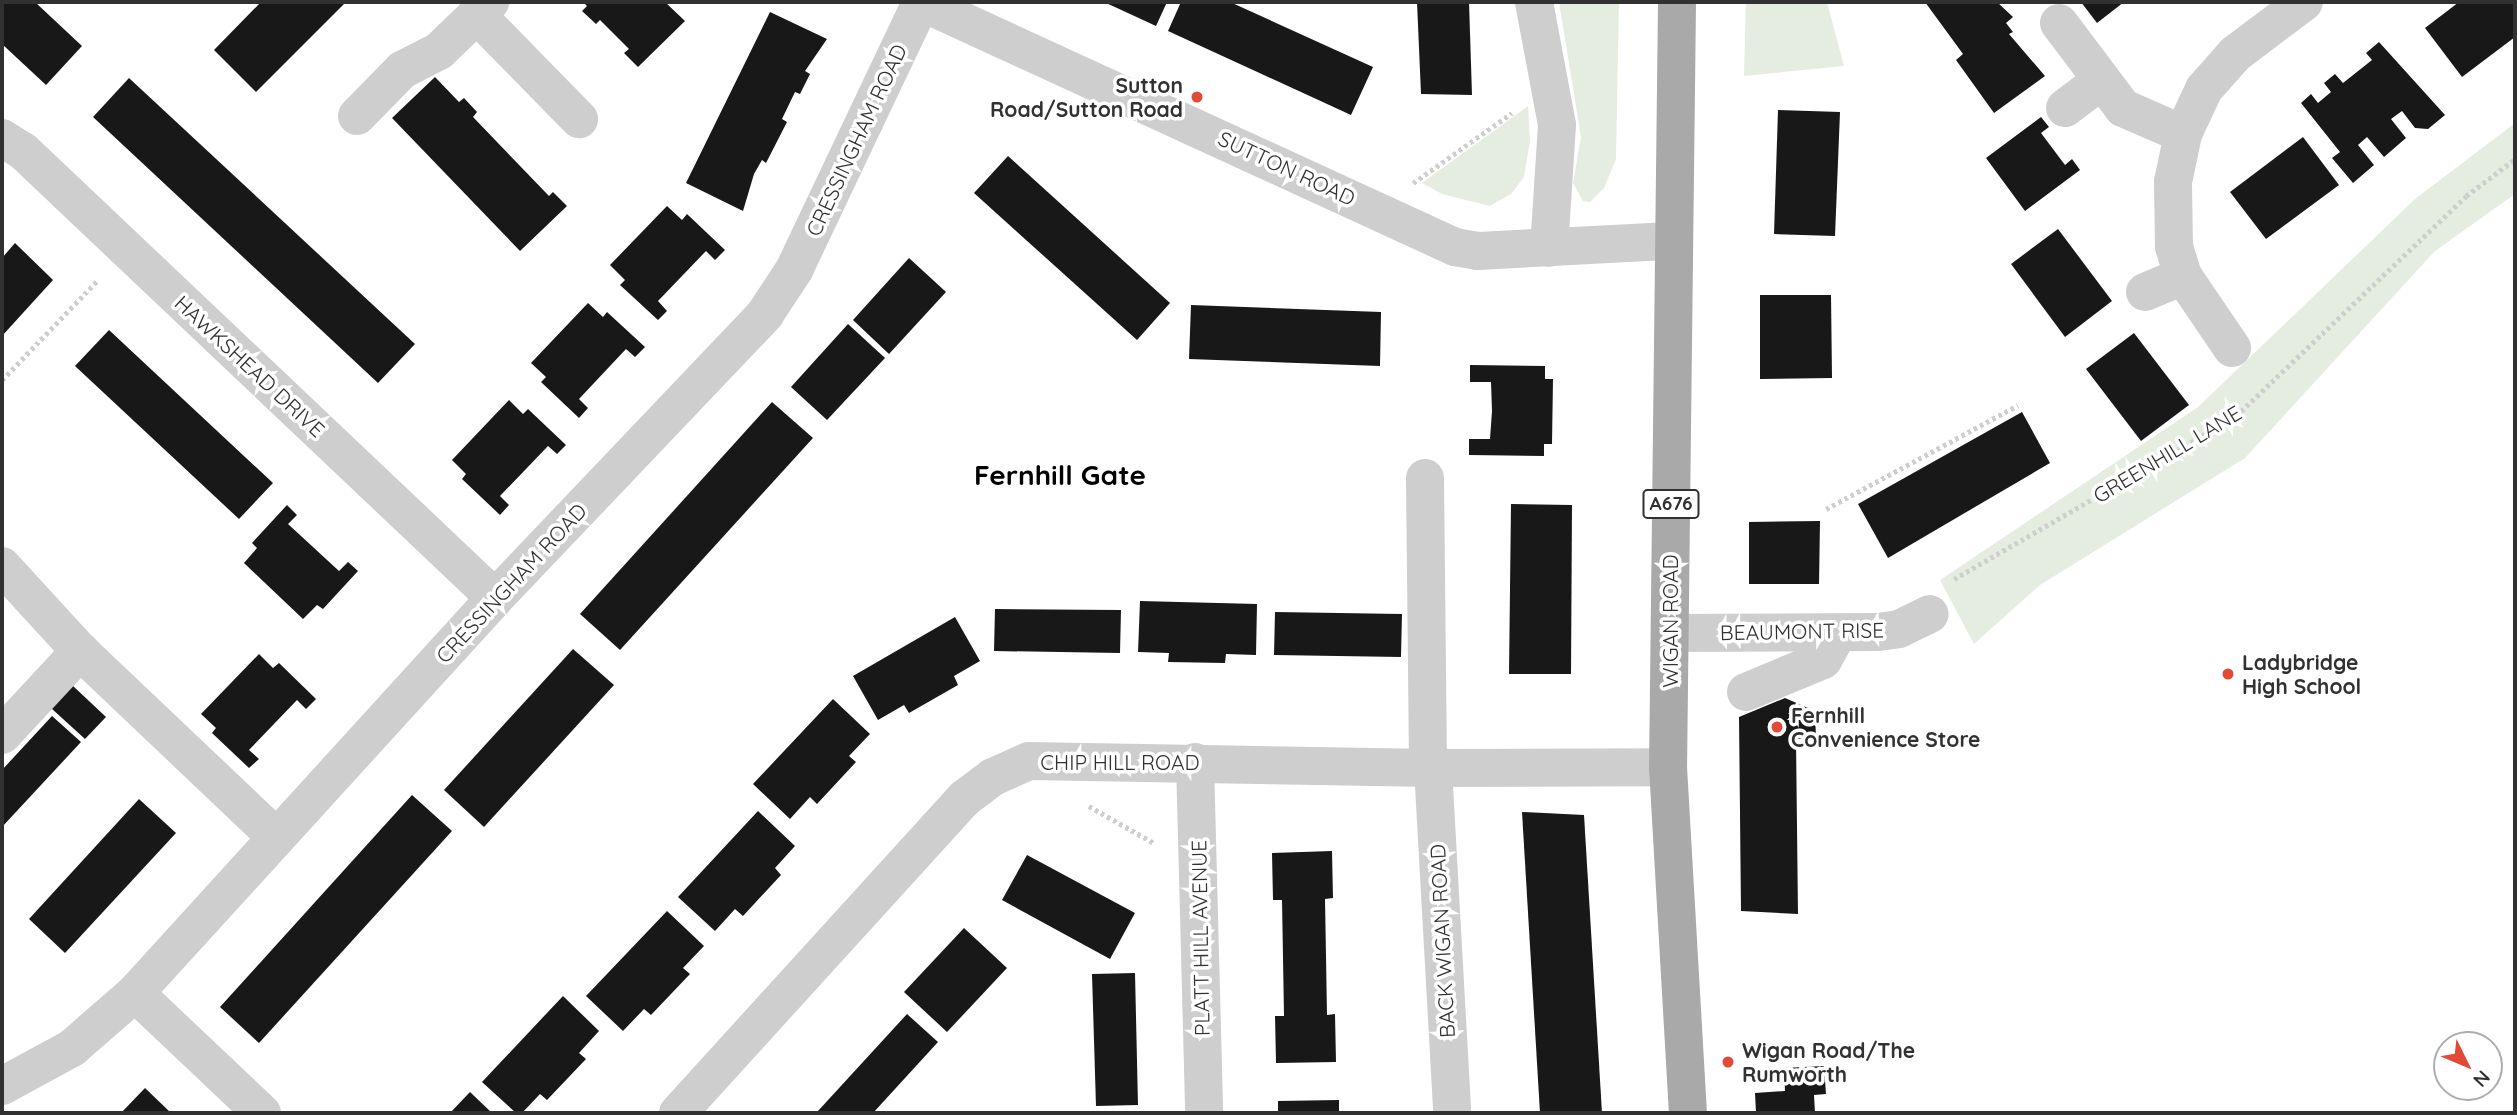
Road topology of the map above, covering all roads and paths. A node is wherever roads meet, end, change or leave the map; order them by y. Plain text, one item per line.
1 (921, 2) edge
2 (1534, 2) edge
3 (1676, 2) edge
4 (2304, 2) edge
5 (484, 8) edge
6 (2059, 23) dead end
7 (2102, 80) junction
8 (2065, 108) dead end
9 (1514, 111) dead end
10 (357, 116) dead end
11 (579, 119) dead end
12 (2183, 134) junction
13 (2, 138) edge
14 (2515, 159) edge
15 (1405, 188) dead end
16 (1671, 241) junction
17 (1549, 248) junction
18 (127, 250) junction
19 (2183, 276) junction
20 (2145, 292) dead end
21 (2232, 348) dead end
22 (2, 380) edge
23 (2018, 405) dead end
24 (1425, 478) dead end
25 (1826, 509) dead end
26 (2, 566) edge
27 (495, 598) junction
28 (1930, 614) joint
29 (1671, 633) junction
30 (1838, 633) junction
31 (80, 651) junction
32 (1746, 692) dead end
33 (2, 735) edge
34 (1066, 761) junction
35 (1195, 762) junction
36 (1668, 767) junction
37 (1430, 768) junction
38 (275, 836) junction
39 (1198, 868) junction
40 (135, 993) junction
41 (2, 1086) edge
42 (262, 1113) edge
43 (678, 1113) edge
44 (1204, 1113) edge
45 (1452, 1113) edge
46 (1688, 1113) edge

1 - 17 street, SUTTON ROAD
1 - 27 street, CRESSINGHAM ROAD
2 - 17 street
3 - 16 main road, WIGAN ROAD / A676
4 - 12 street
5 - 10 street
5 - 11 street
6 - 7 street
7 - 8 street
7 - 12 street
9 - 15 path
12 - 19 street
13 - 18 street, HAWKSHEAD DRIVE
14 - 28 path, GREENHILL LANE
16 - 17 street, SUTTON ROAD
16 - 29 main road, WIGAN ROAD / A676
18 - 22 path
18 - 27 street, HAWKSHEAD DRIVE
19 - 20 street
19 - 21 street
23 - 25 path
24 - 37 street, BACK WIGAN ROAD
26 - 31 street
27 - 38 street, CRESSINGHAM ROAD
28 - 30 street, BEAUMONT RISE
29 - 30 street, BEAUMONT RISE
29 - 36 main road, WIGAN ROAD / A676
30 - 32 street
31 - 33 street
31 - 38 street
34 - 35 street, CHIP HILL ROAD
34 - 39 path
34 - 43 street, CHIP HILL ROAD
35 - 37 street, CHIP HILL ROAD
35 - 39 street, PLATT HILL AVENUE
36 - 37 street, CHIP HILL ROAD
36 - 46 main road, WIGAN ROAD / A676
37 - 45 street, BACK WIGAN ROAD
38 - 40 street, CRESSINGHAM ROAD
39 - 44 street, PLATT HILL AVENUE
40 - 41 street, CRESSINGHAM ROAD
40 - 42 street

